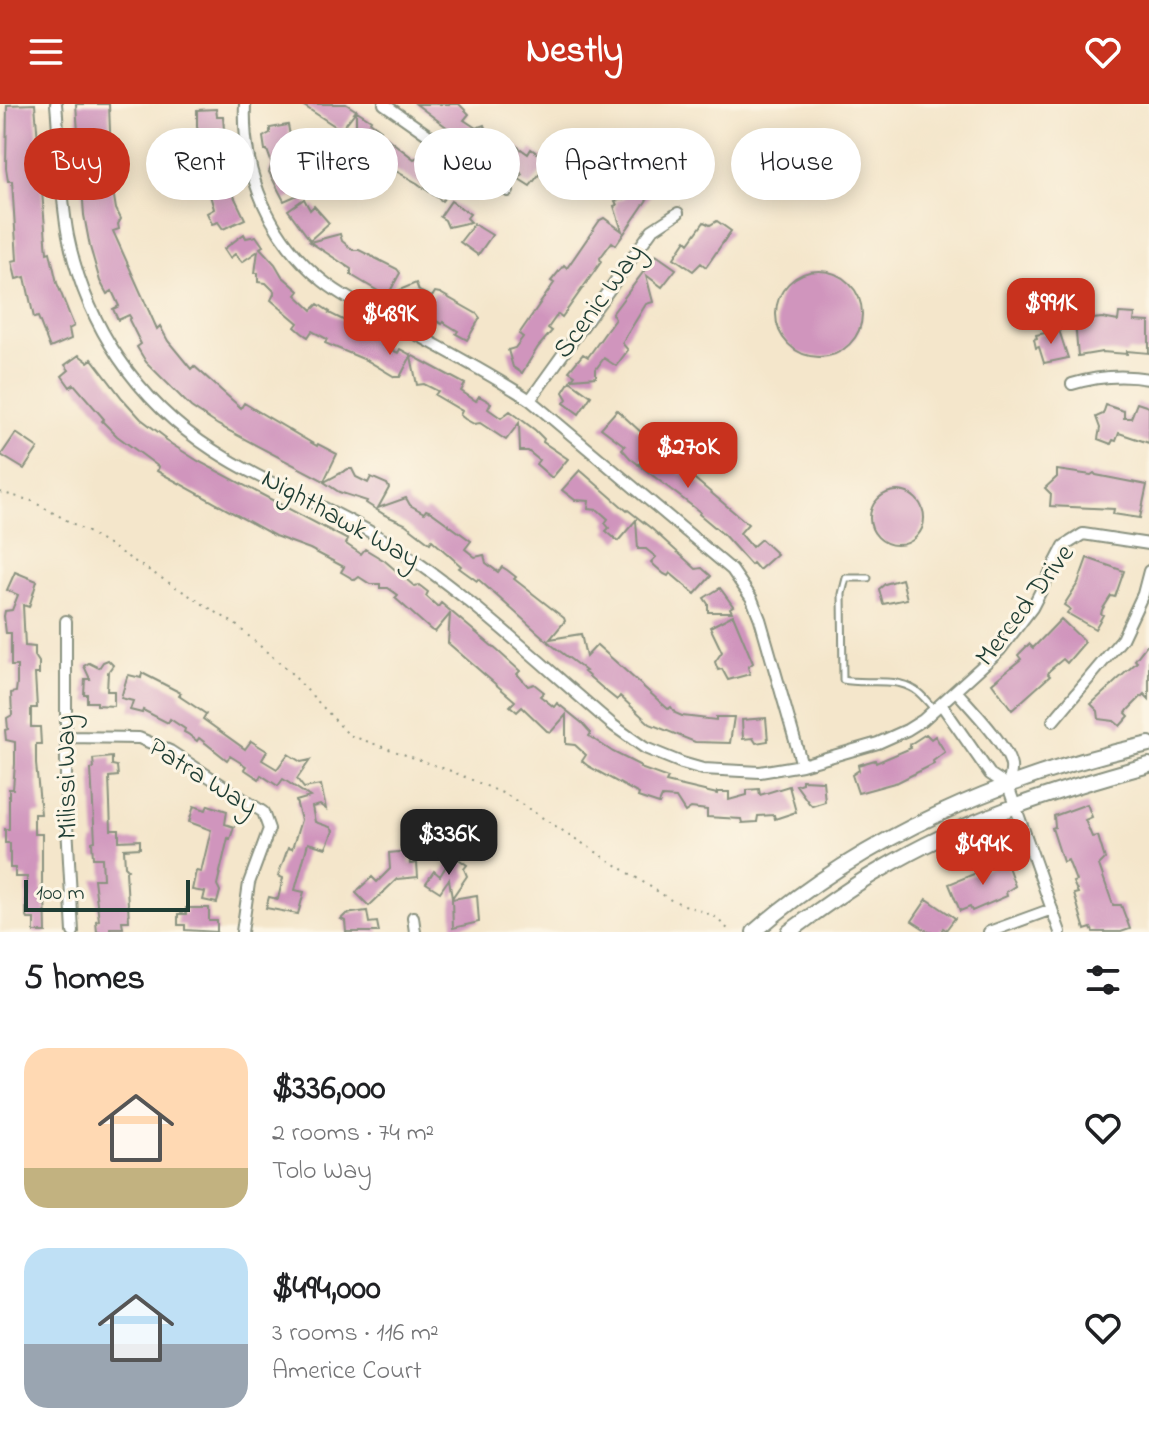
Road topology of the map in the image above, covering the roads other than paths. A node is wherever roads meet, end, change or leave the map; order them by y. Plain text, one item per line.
1 (56, 104) edge
2 (245, 104) edge
3 (384, 104) edge
4 (418, 128) edge
5 (678, 213) dead end
6 (1149, 379) edge
7 (1072, 384) dead end
8 (530, 400) junction
9 (1149, 544) edge
10 (1149, 571) edge
11 (868, 578) dead end
12 (66, 621) dead end
13 (957, 692) junction
14 (938, 707) junction
15 (1053, 721) dead end
16 (66, 737) junction
17 (1149, 744) edge
18 (802, 765) junction
19 (1149, 765) edge
20 (1008, 786) junction
21 (1017, 805) junction
22 (1052, 909) junction
23 (413, 917) dead end
24 (73, 932) edge
25 (242, 932) edge
26 (415, 932) edge
27 (754, 932) edge
28 (789, 932) edge
29 (989, 932) edge
30 (1060, 932) edge

1 - 18 street, Nighthawk Way
2 - 8 street
3 - 4 street
5 - 8 street, Scenic Way
6 - 7 street
8 - 18 street
9 - 13 street, Merced Drive
10 - 15 street
11 - 14 lane
12 - 16 street, Milissi Way
13 - 14 street, Merced Drive
13 - 20 street
14 - 18 street, Nighthawk Way
14 - 20 street
16 - 24 street, Milissi Way
16 - 25 street, Patra Way
17 - 20 main road
19 - 21 main road
20 - 21 street
20 - 27 main road
21 - 22 street
21 - 28 main road
22 - 29 street
22 - 30 street
23 - 26 street

